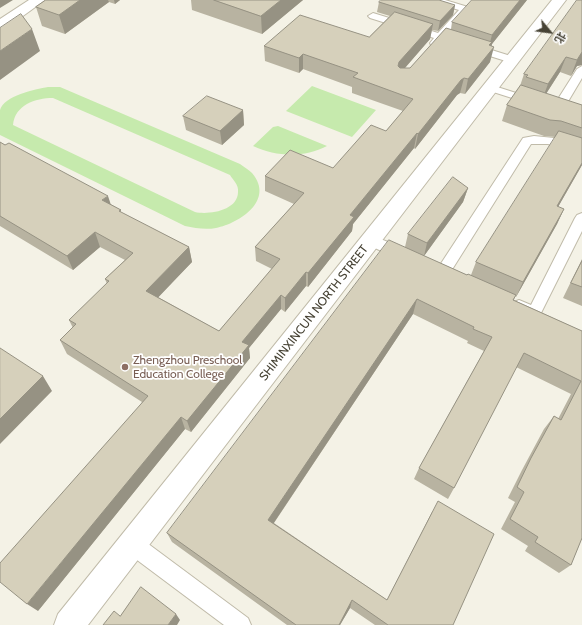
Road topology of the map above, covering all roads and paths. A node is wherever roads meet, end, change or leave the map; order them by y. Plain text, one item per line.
1 (38, 0) edge
2 (435, 0) edge
3 (559, 0) edge
4 (462, 4) edge
5 (373, 16) dead end
6 (0, 26) edge
7 (440, 37) junction
8 (426, 53) edge
9 (513, 60) junction
10 (582, 69) edge
11 (491, 88) junction
12 (557, 110) junction
13 (569, 114) edge
14 (582, 150) edge
15 (582, 218) edge
16 (371, 240) junction
17 (443, 272) junction
18 (457, 278) edge
19 (506, 300) edge
20 (132, 544) junction
21 (69, 625) edge
22 (241, 625) edge

1 - 6 street
2 - 4 lane
3 - 9 street, SHIMINXINCUN NORTH STREET
4 - 7 lane
5 - 7 lane
7 - 8 lane
7 - 9 lane
9 - 11 street, SHIMINXINCUN NORTH STREET
10 - 12 lane
11 - 12 lane
11 - 16 street, SHIMINXINCUN NORTH STREET
12 - 13 lane
14 - 17 lane
15 - 19 lane
16 - 17 lane
16 - 20 street, SHIMINXINCUN NORTH STREET
17 - 18 lane
20 - 21 street, SHIMINXINCUN NORTH STREET
20 - 22 lane

